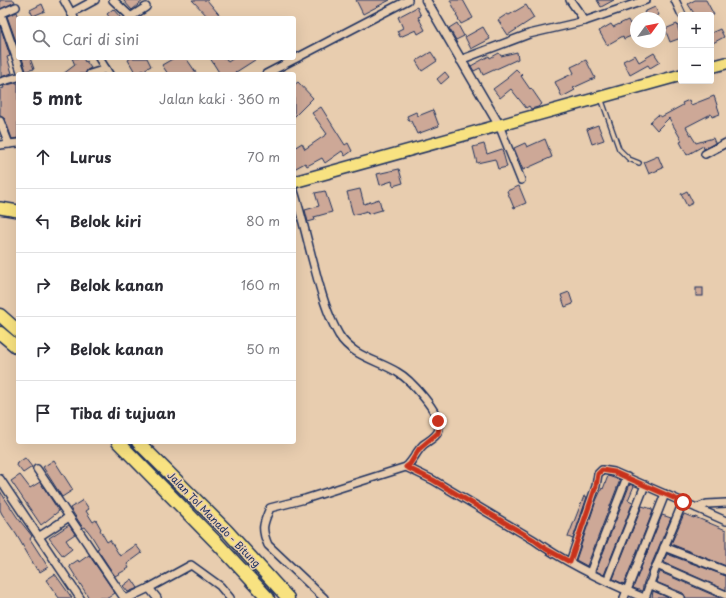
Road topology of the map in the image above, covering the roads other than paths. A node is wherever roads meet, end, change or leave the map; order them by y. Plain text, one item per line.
1 (64, 0) edge
2 (95, 0) edge
3 (113, 0) edge
4 (408, 0) edge
5 (426, 0) edge
6 (570, 0) edge
7 (646, 0) edge
8 (675, 0) edge
9 (16, 7) dead end
10 (146, 7) dead end
11 (681, 12) edge
12 (1, 14) edge
13 (72, 16) edge
14 (129, 16) edge
15 (132, 16) edge
16 (585, 21) junction
17 (16, 57) edge
18 (296, 58) edge
19 (17, 60) edge
20 (100, 60) edge
21 (293, 60) edge
22 (460, 60) junction
23 (726, 63) edge
24 (714, 66) edge
25 (107, 71) edge
26 (21, 72) edge
27 (270, 72) edge
28 (678, 76) edge
29 (16, 78) edge
30 (0, 82) edge
31 (600, 98) junction
32 (0, 121) edge
33 (499, 125) junction
34 (16, 143) edge
35 (726, 143) edge
36 (9, 144) junction
37 (0, 145) edge
38 (705, 154) dead end
39 (639, 163) dead end
40 (522, 180) dead end
41 (296, 181) edge
42 (296, 197) edge
43 (0, 208) edge
44 (16, 211) edge
45 (0, 315) edge
46 (16, 329) edge
47 (0, 333) edge
48 (16, 346) edge
49 (120, 444) edge
50 (141, 444) edge
51 (406, 467) junction
52 (37, 469) dead end
53 (626, 477) junction
54 (0, 479) edge
55 (645, 485) junction
56 (665, 494) junction
57 (683, 502) junction
58 (726, 503) edge
59 (698, 508) junction
60 (69, 517) junction
61 (726, 521) edge
62 (40, 536) junction
63 (664, 547) junction
64 (570, 562) junction
65 (657, 565) junction
66 (726, 571) edge
67 (590, 573) junction
68 (607, 581) junction
69 (649, 584) junction
70 (149, 588) junction
71 (626, 590) junction
72 (726, 595) edge
73 (80, 598) edge
74 (124, 598) edge
75 (128, 598) edge
76 (158, 598) edge
77 (230, 598) edge
78 (268, 598) edge
79 (288, 598) edge
80 (324, 598) edge
81 (624, 598) edge
82 (644, 598) edge
83 (682, 598) edge

1 - 13 street
2 - 13 street
3 - 14 street
4 - 18 street
5 - 22 street
6 - 16 street
7 - 16 street
8 - 11 street
9 - 12 street
10 - 15 street
12 - 17 street
16 - 22 street
19 - 26 street
20 - 25 street
21 - 27 street
22 - 33 street
23 - 24 highway
28 - 31 highway
29 - 30 street
31 - 33 highway
31 - 39 lane
32 - 36 street
33 - 40 street
33 - 41 highway
34 - 36 street
35 - 38 street
36 - 37 street
42 - 51 street
43 - 44 highway
45 - 46 highway
47 - 48 highway
49 - 78 highway, Jalan Tol Manado - Bitung
50 - 79 highway, Jalan Tol Manado - Bitung
51 - 64 street
51 - 80 street
52 - 60 street
53 - 55 street
53 - 64 street
53 - 67 street
54 - 62 street
55 - 56 street
55 - 68 street
56 - 57 street
56 - 71 street
57 - 59 street
57 - 63 street
58 - 59 street
59 - 61 street
60 - 62 street
60 - 74 street
62 - 73 street
63 - 65 street
63 - 66 street
64 - 67 street
65 - 69 street
65 - 72 street
67 - 68 street
68 - 71 street
69 - 82 street
69 - 83 street
70 - 75 street
70 - 76 street
70 - 77 street
71 - 81 street
71 - 82 street

